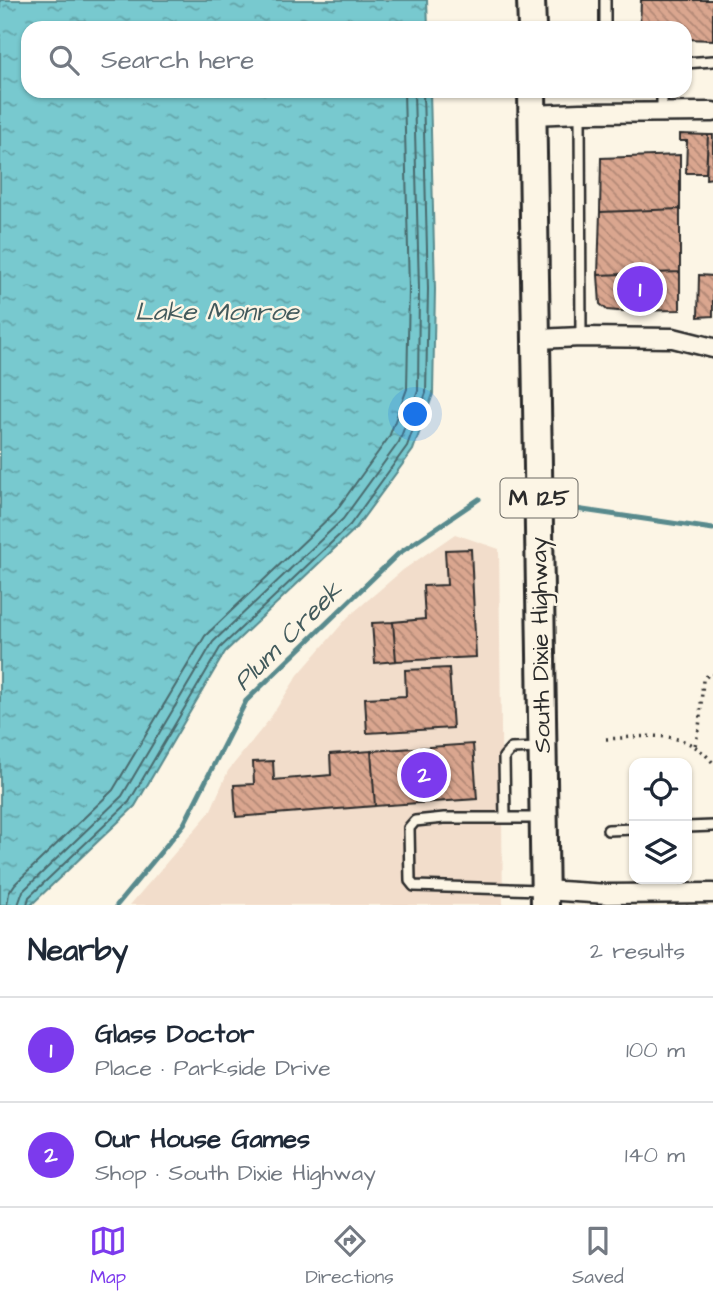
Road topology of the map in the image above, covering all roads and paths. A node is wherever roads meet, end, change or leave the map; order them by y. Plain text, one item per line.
1 (531, 0) edge
2 (606, 0) edge
3 (532, 21) edge
4 (605, 21) edge
5 (713, 61) edge
6 (692, 62) edge
7 (662, 98) edge
8 (532, 103) edge
9 (662, 112) junction
10 (580, 113) junction
11 (713, 113) edge
12 (582, 337) junction
13 (538, 339) junction
14 (713, 348) edge
15 (713, 675) edge
16 (606, 739) dead end
17 (695, 745) junction
18 (542, 748) junction
19 (713, 763) edge
20 (505, 818) junction
21 (543, 818) junction
22 (713, 826) edge
23 (692, 827) edge
24 (629, 829) edge
25 (608, 830) dead end
26 (713, 893) edge
27 (545, 897) edge

1 - 3 main road
2 - 4 lane
5 - 6 lane
7 - 9 lane
8 - 10 street
8 - 13 main road, South Dixie Highway / M 125
9 - 10 street
9 - 11 street
10 - 12 lane
12 - 13 street
12 - 14 street
13 - 18 main road, South Dixie Highway / M 125
15 - 17 path
16 - 17 path
17 - 19 path
18 - 20 lane
18 - 21 main road, South Dixie Highway / M 125
20 - 21 lane
20 - 27 lane
21 - 27 main road, South Dixie Highway / M 125
22 - 23 lane
24 - 25 lane
26 - 27 street

